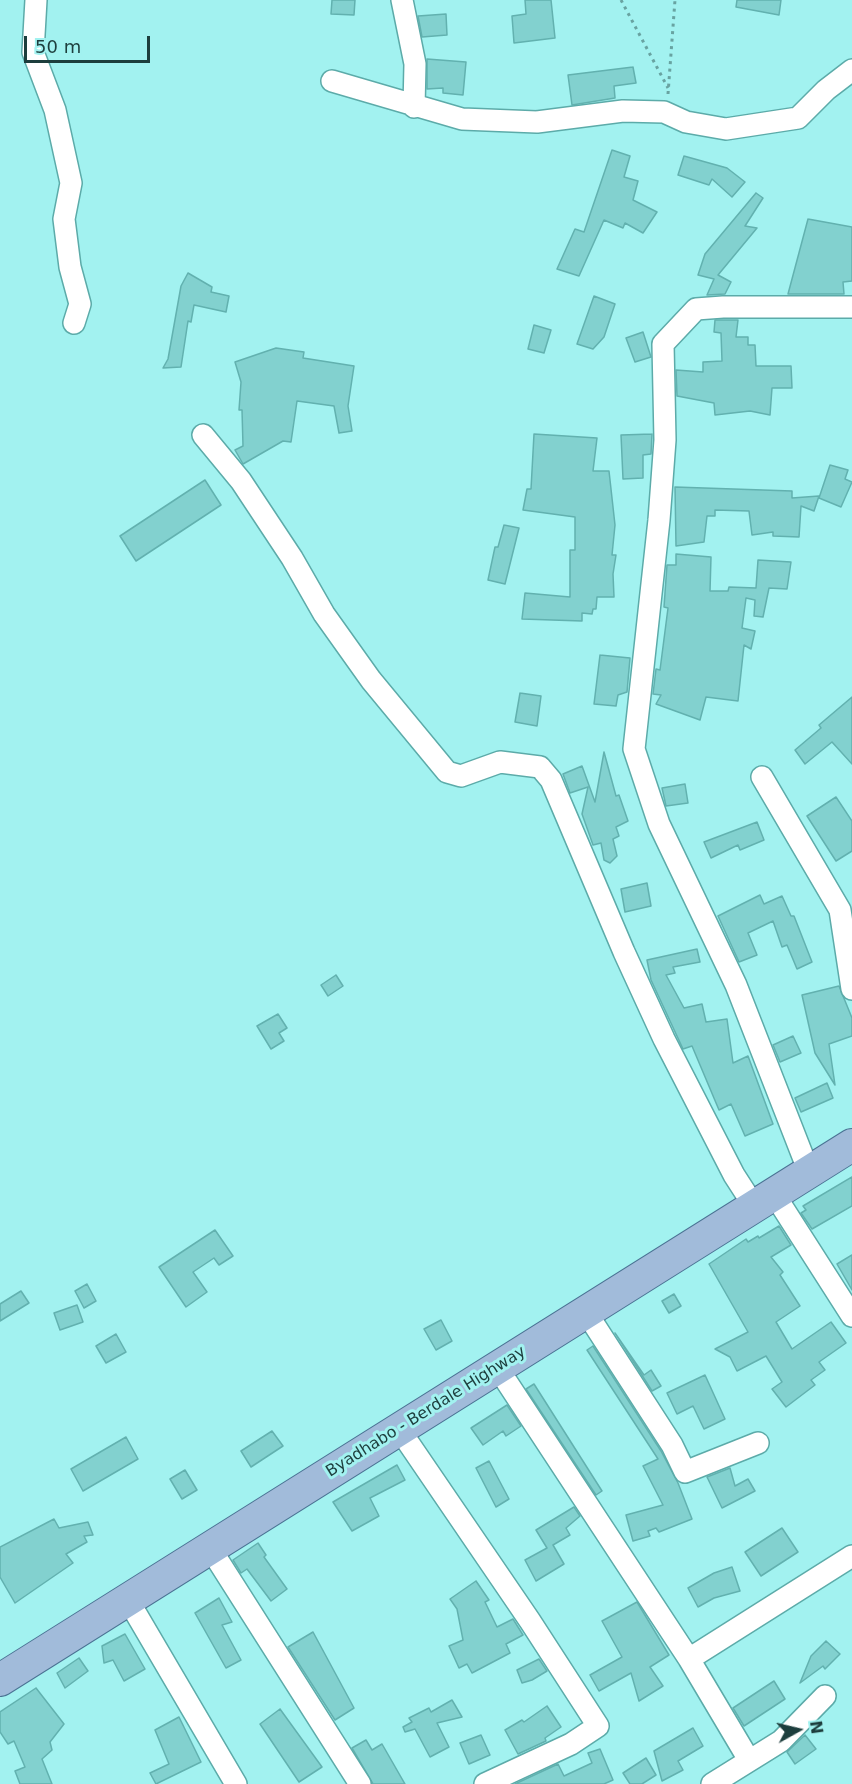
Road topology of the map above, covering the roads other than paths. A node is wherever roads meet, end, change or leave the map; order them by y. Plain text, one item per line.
1 (36, 0) edge
2 (402, 0) edge
3 (852, 70) edge
4 (332, 81) dead end
5 (414, 107) junction
6 (852, 307) edge
7 (74, 322) dead end
8 (203, 435) dead end
9 (762, 777) dead end
10 (852, 989) edge
11 (852, 1145) edge
12 (809, 1172) junction
13 (764, 1200) junction
14 (586, 1312) junction
15 (852, 1316) edge
16 (497, 1367) junction
17 (399, 1429) junction
18 (758, 1443) dead end
19 (210, 1548) junction
20 (852, 1556) edge
21 (128, 1600) junction
22 (689, 1659) junction
23 (0, 1680) edge
24 (825, 1696) dead end
25 (749, 1760) junction
26 (236, 1784) edge
27 (360, 1784) edge
28 (485, 1784) edge
29 (712, 1784) edge

1 - 7 street
2 - 5 street
3 - 5 street
4 - 5 street
6 - 12 street
8 - 13 street
9 - 10 street
11 - 12 main road, Byadhabo - Berdale Highway
12 - 13 main road, Byadhabo - Berdale Highway
13 - 14 main road, Byadhabo - Berdale Highway
13 - 15 street
14 - 16 main road, Byadhabo - Berdale Highway
14 - 18 street
16 - 17 main road, Byadhabo - Berdale Highway
16 - 22 street
17 - 19 main road, Byadhabo - Berdale Highway
17 - 28 street
19 - 21 main road, Byadhabo - Berdale Highway
19 - 27 street
20 - 22 street
21 - 23 main road, Byadhabo - Berdale Highway
21 - 26 street
22 - 25 street
24 - 25 street
25 - 29 street

